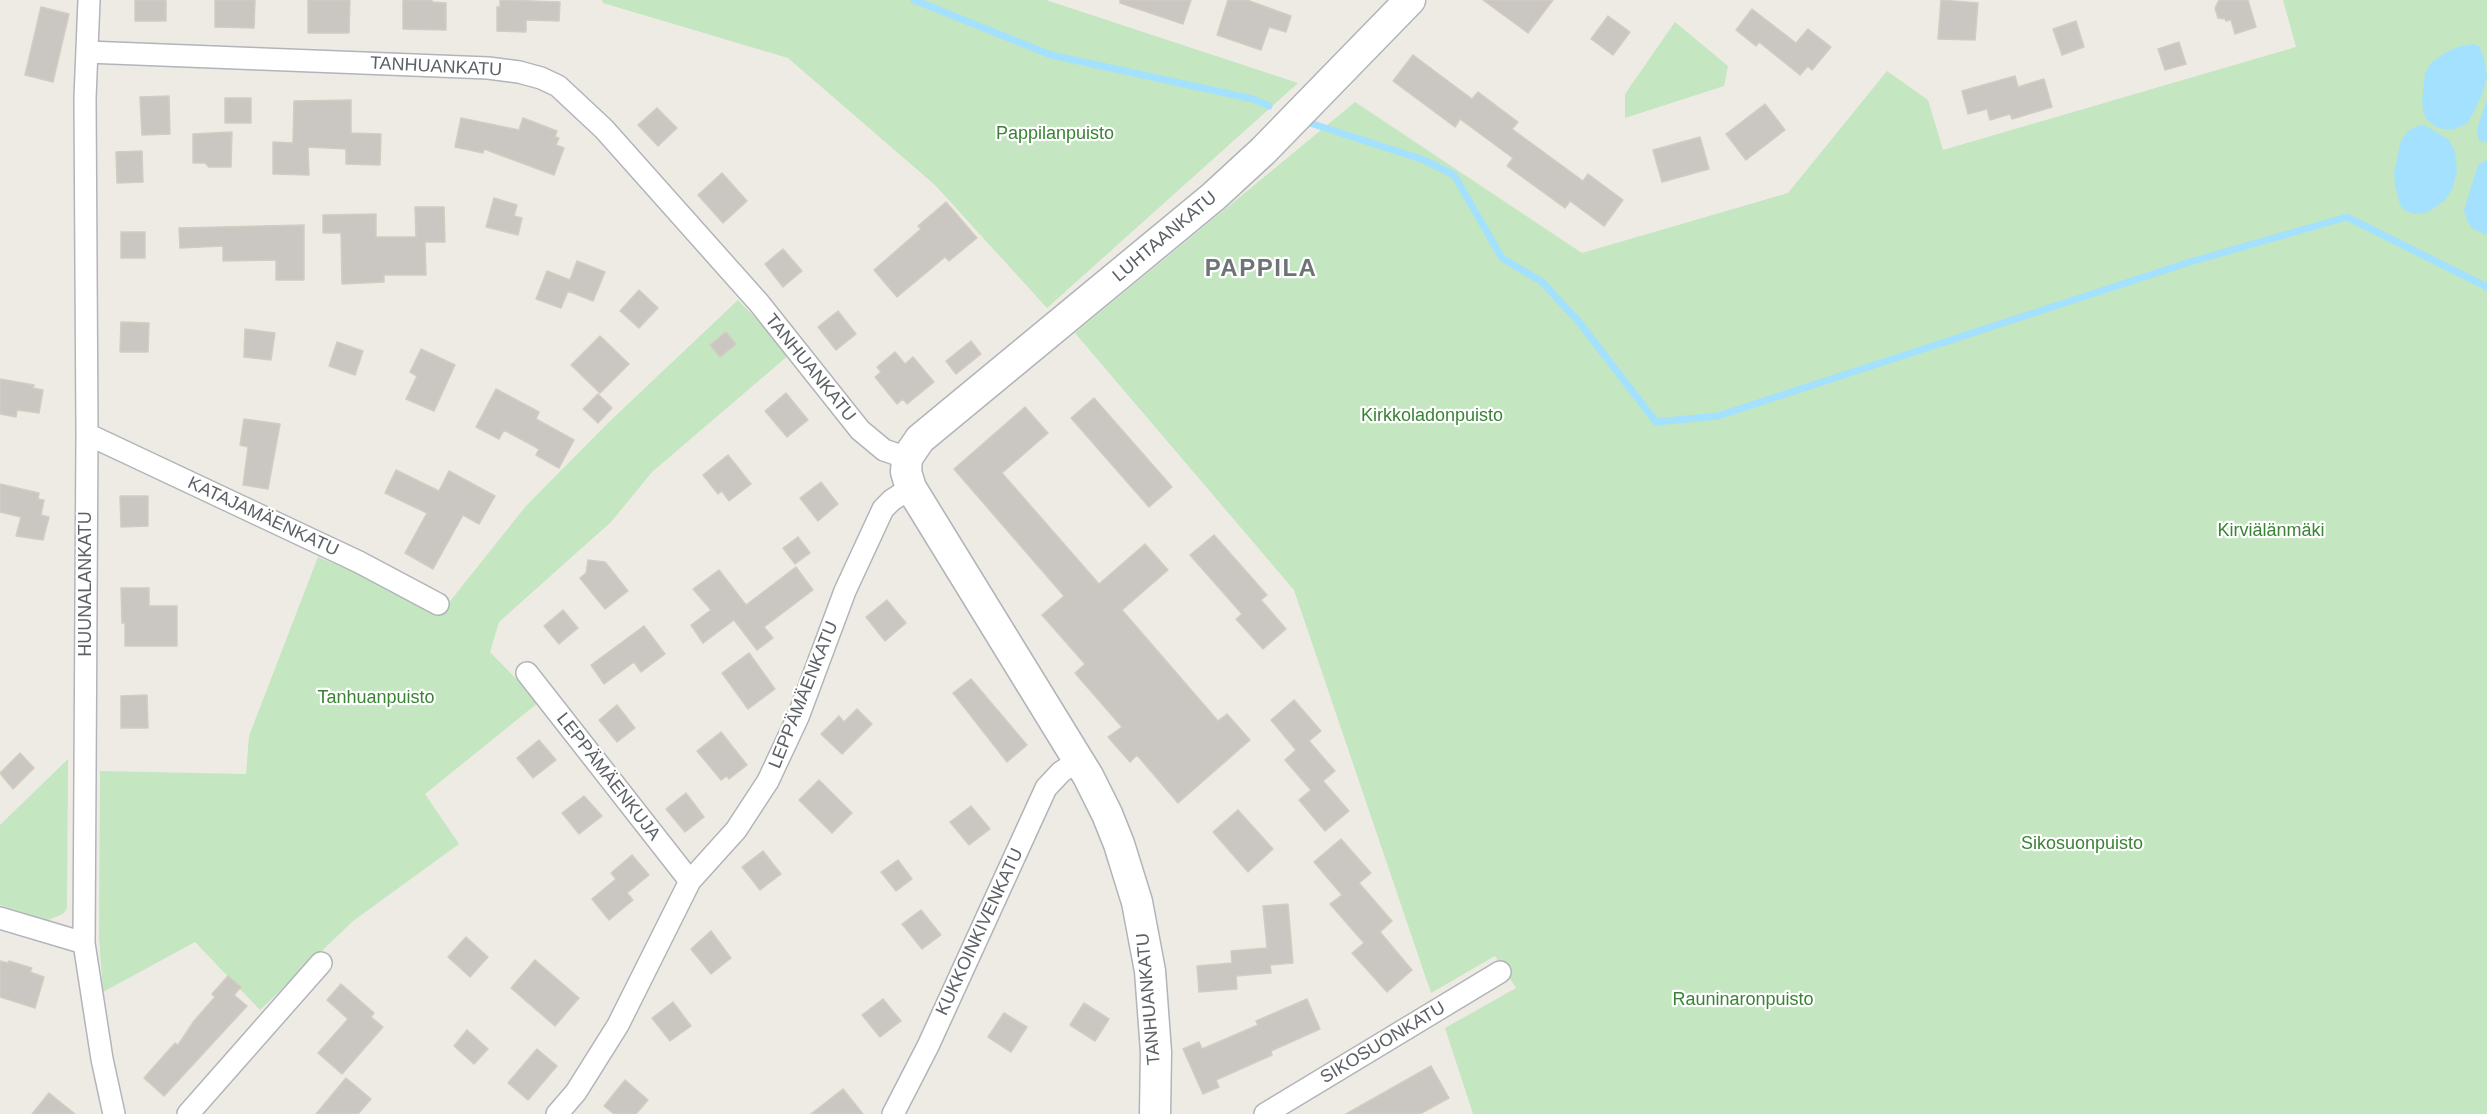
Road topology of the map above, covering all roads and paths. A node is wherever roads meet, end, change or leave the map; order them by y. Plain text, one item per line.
1 (89, 0) edge
2 (1410, 0) edge
3 (87, 52) junction
4 (87, 434) junction
5 (907, 458) junction
6 (911, 488) junction
7 (438, 604) dead end
8 (527, 673) dead end
9 (1078, 761) junction
10 (690, 881) junction
11 (0, 918) edge
12 (84, 943) junction
13 (321, 963) dead end
14 (1500, 972) dead end
15 (113, 1114) edge
16 (188, 1114) edge
17 (557, 1114) edge
18 (893, 1114) edge
19 (1155, 1114) edge
20 (1265, 1114) edge

1 - 3 street, HUUNALANKATU
2 - 5 street, LUHTAANKATU
3 - 4 street, HUUNALANKATU
3 - 5 street, TANHUANKATU
4 - 7 street, KATAJAMÄENKATU
4 - 12 street, HUUNALANKATU
5 - 6 street, TANHUANKATU
6 - 9 street, TANHUANKATU
6 - 10 street, LEPPÄMÄENKATU
8 - 10 street, LEPPÄMÄENKUJA
9 - 18 street, KUKKOINKIVENKATU
9 - 19 street, TANHUANKATU
10 - 17 street, LEPPÄMÄENKATU
11 - 12 street
12 - 15 street, HUUNALANKATU
13 - 16 street
14 - 20 street, SIKOSUONKATU

